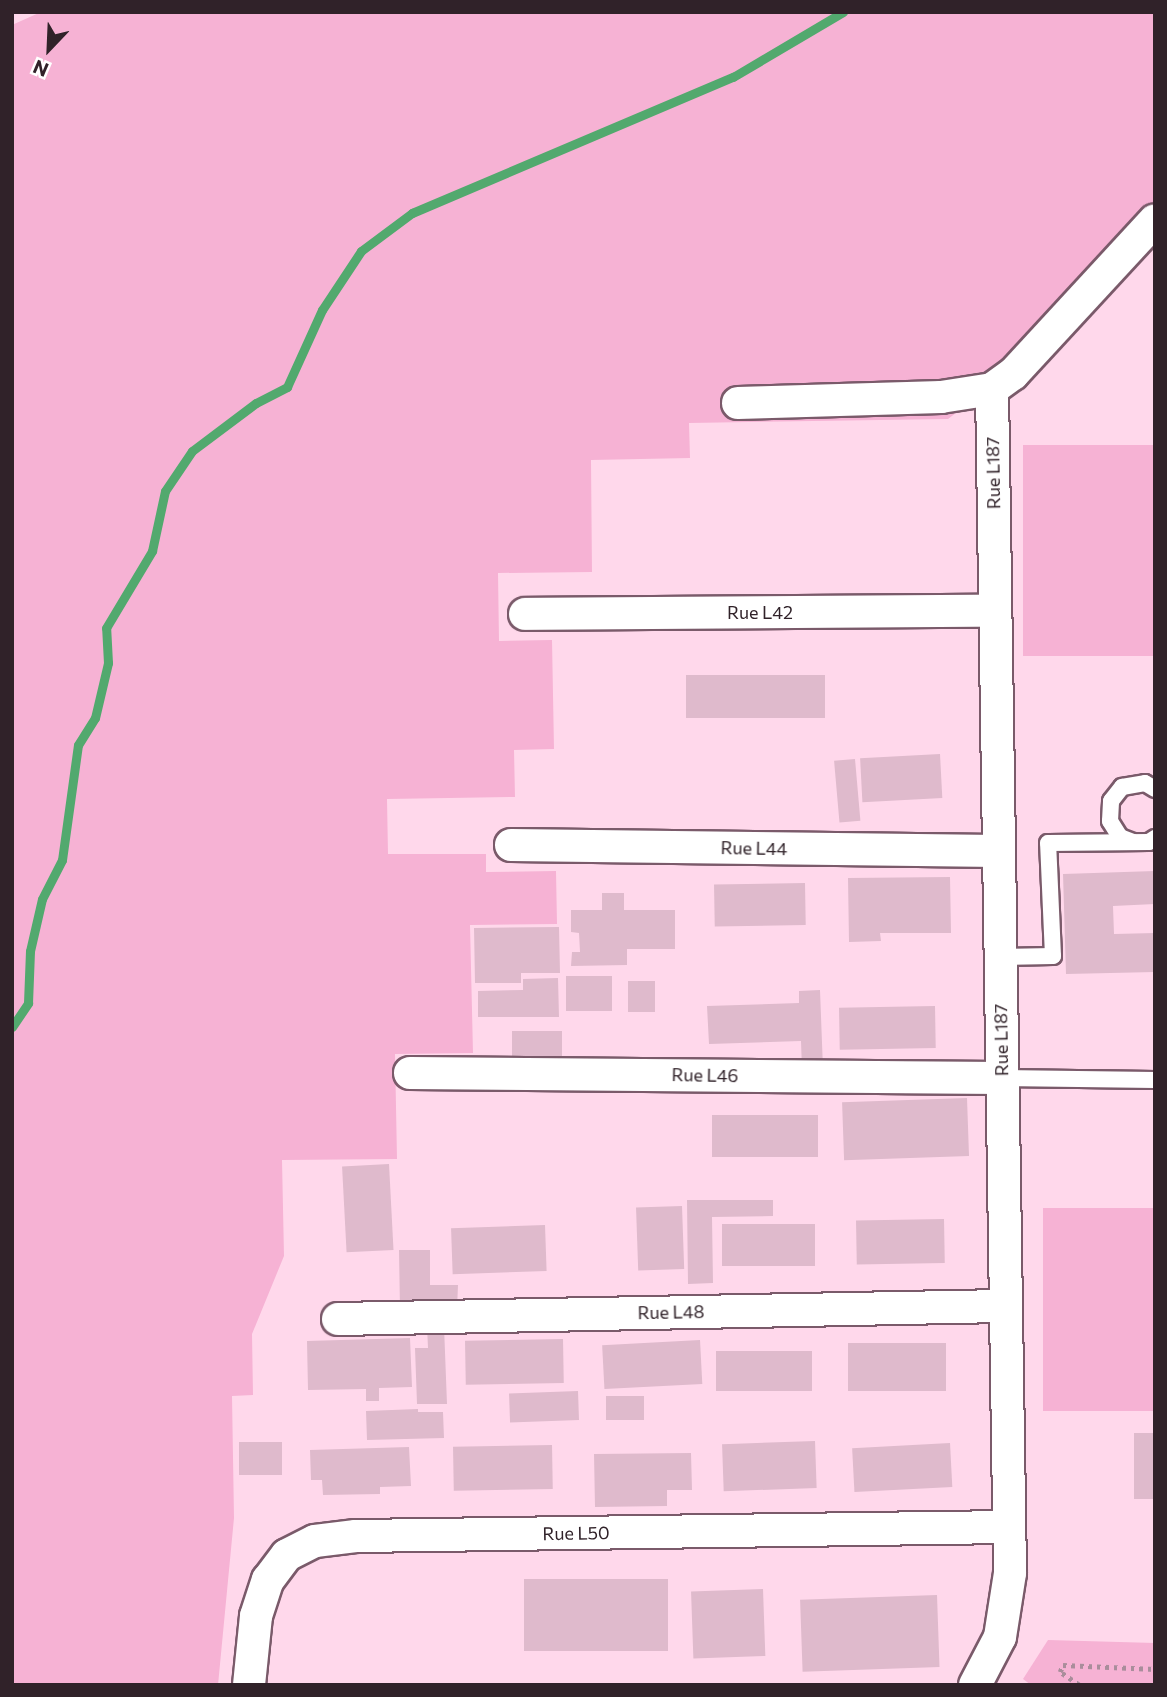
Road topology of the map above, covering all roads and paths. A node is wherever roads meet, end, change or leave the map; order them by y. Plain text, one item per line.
1 (1155, 220) edge
2 (992, 389) junction
3 (738, 403) dead end
4 (995, 611) junction
5 (525, 614) dead end
6 (1155, 788) edge
7 (1155, 831) edge
8 (1155, 838) edge
9 (511, 845) dead end
10 (1155, 845) edge
11 (998, 851) junction
12 (1000, 957) junction
13 (410, 1073) dead end
14 (1001, 1079) junction
15 (1155, 1080) edge
16 (1005, 1306) junction
17 (338, 1320) dead end
18 (1007, 1527) junction
19 (1155, 1669) edge
20 (249, 1685) edge
21 (975, 1685) edge
22 (1079, 1685) edge

1 - 2 street
2 - 3 street
2 - 4 street, Rue L187
4 - 5 street, Rue L42
4 - 11 street, Rue L187
6 - 7 lane
6 - 10 lane
8 - 12 lane
9 - 11 street, Rue L44
11 - 12 street, Rue L187
12 - 14 street, Rue L187
13 - 14 street, Rue L46
14 - 15 lane
14 - 16 street, Rue L187
16 - 17 street, Rue L48
16 - 18 street, Rue L187
18 - 20 street, Rue L50
18 - 21 street, Rue L187
19 - 22 path

